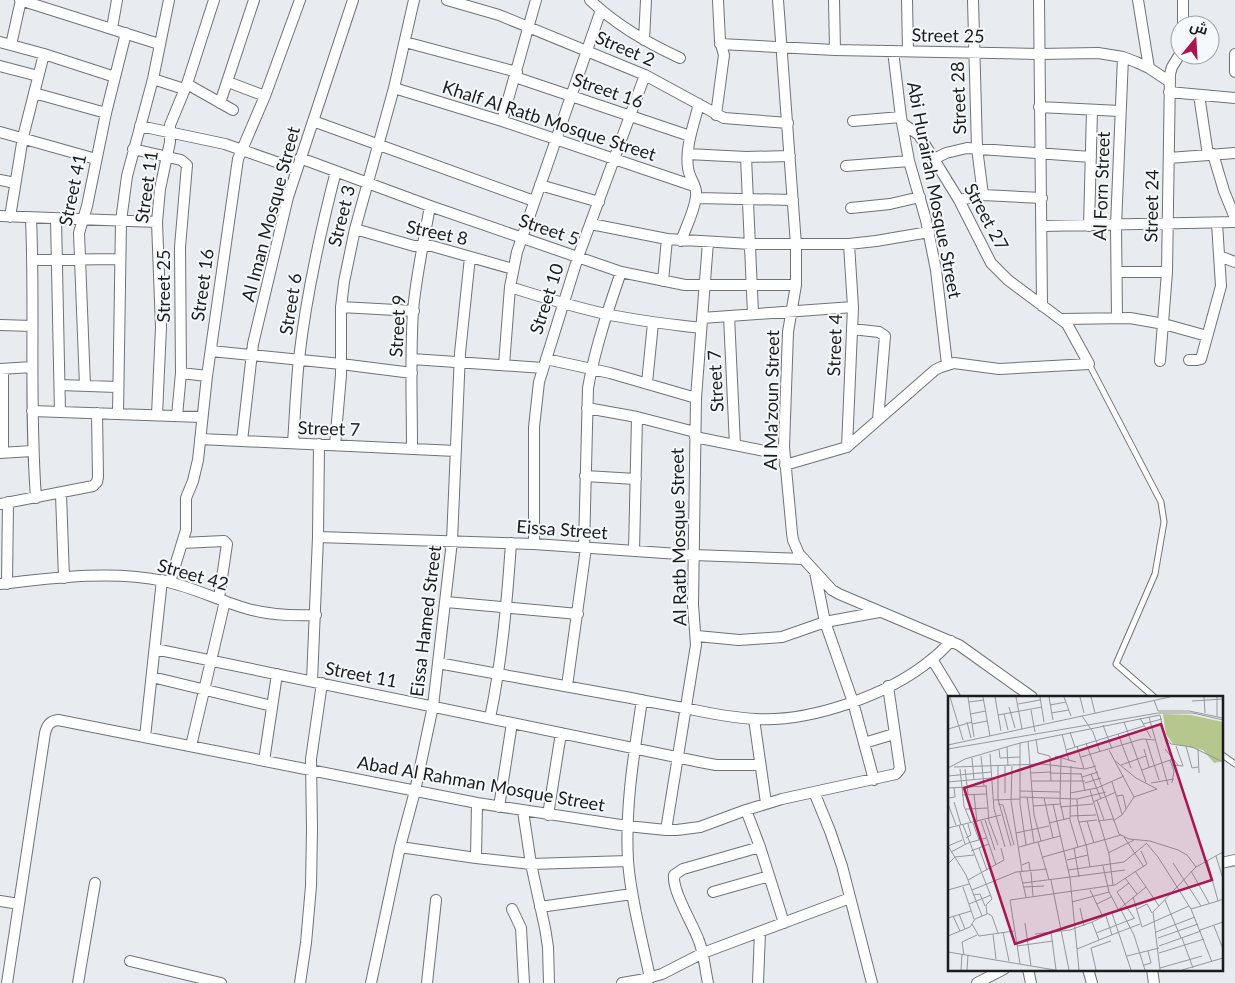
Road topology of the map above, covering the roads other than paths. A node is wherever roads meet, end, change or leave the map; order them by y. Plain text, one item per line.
1 (21, 0) edge
2 (117, 0) edge
3 (169, 0) edge
4 (214, 0) edge
5 (254, 0) edge
6 (300, 0) edge
7 (353, 0) edge
8 (414, 0) edge
9 (447, 0) edge
10 (536, 0) edge
11 (590, 0) edge
12 (646, 0) edge
13 (718, 0) edge
14 (778, 0) edge
15 (834, 0) edge
16 (907, 0) edge
17 (973, 0) edge
18 (1039, 0) edge
19 (1138, 0) edge
20 (1183, 0) edge
21 (601, 10) junction
22 (1183, 15) edge
23 (529, 26) junction
24 (112, 28) junction
25 (126, 33) junction
26 (644, 40) junction
27 (0, 42) edge
28 (405, 42) junction
29 (159, 44) junction
30 (720, 44) junction
31 (11, 45) junction
32 (782, 48) junction
33 (586, 50) junction
34 (835, 50) junction
35 (893, 51) junction
36 (908, 51) junction
37 (974, 52) junction
38 (44, 54) junction
39 (1039, 54) junction
40 (1235, 54) edge
41 (1123, 57) junction
42 (680, 58) dead end
43 (1173, 65) edge
44 (0, 66) edge
45 (1149, 68) junction
46 (1235, 72) edge
47 (516, 74) junction
48 (645, 75) junction
49 (38, 76) junction
50 (115, 77) junction
51 (153, 79) junction
52 (228, 82) junction
53 (185, 87) junction
54 (1169, 87) junction
55 (394, 88) junction
56 (34, 93) junction
57 (571, 95) junction
58 (1199, 95) junction
59 (265, 96) junction
60 (1235, 98) edge
61 (220, 103) junction
62 (699, 104) junction
63 (1039, 107) junction
64 (233, 110) dead end
65 (1092, 110) junction
66 (1120, 111) junction
67 (106, 113) junction
68 (630, 115) junction
69 (716, 115) junction
70 (901, 120) junction
71 (313, 121) junction
72 (502, 121) junction
73 (853, 121) dead end
74 (788, 123) junction
75 (140, 126) junction
76 (0, 132) edge
77 (170, 132) junction
78 (690, 136) junction
79 (23, 138) junction
80 (556, 140) junction
81 (378, 146) junction
82 (977, 148) junction
83 (133, 149) junction
84 (241, 150) junction
85 (1040, 153) junction
86 (1235, 153) edge
87 (688, 154) junction
88 (1210, 154) junction
89 (790, 156) junction
90 (167, 157) junction
91 (746, 157) junction
92 (1091, 157) junction
93 (300, 158) junction
94 (1169, 158) junction
95 (96, 159) junction
96 (934, 159) junction
97 (614, 160) junction
98 (909, 161) junction
99 (846, 166) dead end
100 (296, 169) junction
101 (336, 171) junction
102 (0, 180) edge
103 (16, 183) junction
104 (367, 183) junction
105 (540, 185) junction
106 (694, 186) junction
107 (983, 194) junction
108 (920, 197) junction
109 (696, 198) junction
110 (748, 198) junction
111 (1042, 198) junction
112 (793, 200) junction
113 (960, 200) junction
114 (534, 201) junction
115 (599, 202) junction
116 (430, 206) junction
117 (851, 208) dead end
118 (5, 216) edge
119 (31, 218) junction
120 (1235, 218) edge
121 (56, 219) junction
122 (82, 220) junction
123 (121, 221) junction
124 (157, 222) junction
125 (1235, 222) edge
126 (1217, 223) junction
127 (591, 224) junction
128 (1168, 225) junction
129 (1042, 226) junction
130 (1089, 226) junction
131 (1116, 226) junction
132 (355, 229) junction
133 (929, 232) junction
134 (521, 238) junction
135 (667, 239) junction
136 (681, 241) junction
137 (708, 242) junction
138 (751, 244) junction
139 (849, 244) junction
140 (796, 245) junction
141 (423, 246) junction
142 (1219, 256) junction
143 (470, 257) junction
144 (578, 257) junction
145 (120, 259) junction
146 (33, 260) junction
147 (58, 260) junction
148 (80, 260) junction
149 (1235, 262) edge
150 (513, 269) junction
151 (621, 272) junction
152 (1117, 272) junction
153 (1167, 272) junction
154 (662, 281) junction
155 (752, 285) junction
156 (796, 285) junction
157 (704, 286) junction
158 (510, 288) junction
159 (562, 304) junction
160 (1042, 306) junction
161 (341, 307) junction
162 (853, 307) junction
163 (414, 311) junction
164 (792, 311) junction
165 (606, 314) junction
166 (753, 314) junction
167 (729, 316) junction
168 (1117, 317) junction
169 (1062, 319) junction
170 (653, 323) junction
171 (701, 323) junction
172 (1164, 324) junction
173 (0, 325) edge
174 (32, 326) junction
175 (852, 329) junction
176 (1207, 336) junction
177 (210, 351) junction
178 (251, 356) junction
179 (299, 360) junction
180 (412, 360) junction
181 (1189, 360) dead end
182 (459, 362) junction
183 (1160, 362) dead end
184 (544, 363) junction
185 (341, 364) junction
186 (947, 364) junction
187 (1089, 364) junction
188 (504, 365) junction
189 (32, 367) junction
190 (592, 368) junction
191 (1, 369) edge
192 (181, 373) junction
193 (412, 373) junction
194 (207, 376) junction
195 (647, 383) junction
196 (60, 385) junction
197 (85, 386) junction
198 (117, 387) junction
199 (696, 398) junction
200 (587, 408) junction
201 (32, 411) junction
202 (60, 412) junction
203 (97, 413) junction
204 (118, 414) junction
205 (157, 415) junction
206 (177, 416) junction
207 (202, 417) junction
208 (637, 417) junction
209 (878, 420) junction
210 (695, 434) junction
211 (200, 439) junction
212 (242, 441) junction
213 (293, 443) junction
214 (319, 444) junction
215 (335, 445) junction
216 (735, 445) junction
217 (847, 447) junction
218 (412, 448) junction
219 (32, 451) junction
220 (456, 451) junction
221 (2, 453) edge
222 (784, 454) junction
223 (785, 466) junction
224 (585, 476) junction
225 (636, 478) junction
226 (61, 494) junction
227 (36, 498) junction
228 (4, 503) edge
229 (318, 537) junction
230 (452, 541) junction
231 (182, 543) junction
232 (511, 543) junction
233 (534, 544) junction
234 (585, 548) junction
235 (634, 551) junction
236 (693, 555) junction
237 (804, 559) junction
238 (815, 572) junction
239 (64, 578) junction
240 (166, 581) junction
241 (4, 584) edge
242 (222, 600) junction
243 (446, 602) junction
244 (506, 608) junction
245 (880, 612) junction
246 (578, 614) junction
247 (316, 615) junction
248 (825, 622) junction
249 (696, 636) junction
250 (951, 641) junction
251 (155, 649) junction
252 (932, 659) junction
253 (210, 661) junction
254 (438, 663) junction
255 (277, 674) junction
256 (499, 674) junction
257 (152, 677) junction
258 (317, 682) junction
259 (567, 686) junction
260 (888, 686) junction
261 (204, 689) junction
262 (954, 696) edge
263 (1030, 696) edge
264 (1153, 696) edge
265 (642, 700) junction
266 (853, 702) junction
267 (272, 706) junction
268 (432, 706) junction
269 (686, 709) junction
270 (490, 718) junction
271 (754, 719) junction
272 (512, 723) junction
273 (561, 734) junction
274 (894, 734) junction
275 (145, 737) junction
276 (864, 743) junction
277 (191, 746) junction
278 (635, 749) junction
279 (1222, 755) edge
280 (678, 758) junction
281 (264, 761) junction
282 (1235, 764) edge
283 (760, 765) junction
284 (310, 770) junction
285 (874, 780) junction
286 (415, 791) junction
287 (814, 792) junction
288 (477, 803) junction
289 (766, 804) junction
290 (499, 807) junction
291 (523, 810) junction
292 (746, 810) junction
293 (548, 815) junction
294 (627, 826) junction
295 (666, 830) junction
296 (400, 847) junction
297 (760, 847) junction
298 (476, 858) junction
299 (1235, 860) edge
300 (628, 861) junction
301 (1222, 863) edge
302 (531, 864) junction
303 (769, 876) junction
304 (95, 883) dead end
305 (713, 892) dead end
306 (632, 894) junction
307 (850, 898) junction
308 (436, 900) dead end
309 (0, 901) edge
310 (19, 904) junction
311 (540, 907) junction
312 (512, 909) dead end
313 (784, 923) junction
314 (760, 932) junction
315 (702, 953) junction
316 (130, 961) dead end
317 (1002, 970) edge
318 (1028, 970) edge
319 (1088, 970) edge
320 (1152, 970) edge
321 (650, 978) junction
322 (662, 978) edge
323 (7, 983) edge
324 (78, 983) edge
325 (221, 983) edge
326 (300, 983) edge
327 (371, 983) edge
328 (427, 983) edge
329 (524, 983) edge
330 (549, 983) edge
331 (622, 983) edge
332 (708, 983) edge
333 (758, 983) edge
334 (872, 983) edge
335 (977, 983) edge
336 (1031, 983) edge
337 (1092, 983) edge
338 (1154, 983) edge

1 - 24 street
1 - 31 street
2 - 24 street
3 - 29 street
4 - 53 street, Street 11
5 - 52 street
6 - 59 street, Street 16
7 - 71 street, Al Iman Mosque Street
8 - 28 street, Street 3
9 - 23 street, Street 2
10 - 23 street
11 - 21 street
12 - 26 street
13 - 30 street
14 - 32 street, Al Ma'zoun Street
15 - 34 street
16 - 36 street
17 - 37 street, Street 28
18 - 39 street
19 - 45 street
20 - 22 street
21 - 26 street
21 - 33 street
23 - 33 street, Street 2
23 - 47 street
24 - 25 street
25 - 29 street
25 - 50 street, Street 41
26 - 42 street
27 - 31 street
28 - 47 street, Street 16
28 - 55 street, Street 3
29 - 51 street
30 - 32 street, Street 25
30 - 69 street
31 - 38 street
32 - 34 street, Street 25
32 - 74 street, Al Ma'zoun Street
33 - 48 street, Street 2
33 - 57 street
34 - 35 street, Street 25
35 - 36 street, Street 25
35 - 70 street, Abi Hurairah Mosque Street
36 - 37 street, Street 25
37 - 39 street, Street 25
37 - 82 street, Street 28
38 - 49 street
38 - 50 street
39 - 41 street, Street 25
39 - 63 street
40 - 46 street
41 - 45 street, Street 25
41 - 66 street, Al Forn Street
43 - 54 street, Street 24
44 - 49 street
45 - 54 street, Street 25
47 - 57 street, Street 16
47 - 72 street
48 - 62 street, Street 2
48 - 68 street, Street 10
49 - 56 street
50 - 67 street, Street 41
51 - 53 street
51 - 75 street
52 - 59 street
52 - 61 street
53 - 61 street
53 - 77 street, Street 11
54 - 58 street
54 - 94 street, Street 24
55 - 72 street, Khalf Al Ratb Mosque Street
55 - 81 street, Street 3
56 - 67 street
56 - 79 street
57 - 68 street, Street 16
57 - 80 street
58 - 60 street
58 - 88 street
59 - 84 street, Street 16
61 - 64 street
62 - 69 street, Street 2
62 - 78 street
63 - 65 street
63 - 85 street
65 - 66 street
65 - 92 street
66 - 131 street, Al Forn Street
67 - 95 street, Street 41
68 - 78 street, Street 16
68 - 97 street, Street 10
69 - 74 street, Street 2
70 - 73 street
70 - 96 street, Street 27
70 - 98 street, Abi Hurairah Mosque Street
71 - 81 street
71 - 93 street, Al Iman Mosque Street
72 - 80 street, Khalf Al Ratb Mosque Street
74 - 89 street, Al Ma'zoun Street
75 - 77 street
75 - 83 street
76 - 79 street
77 - 84 street
77 - 90 street, Street 11
78 - 87 street
79 - 95 street
79 - 103 street
80 - 97 street, Khalf Al Ratb Mosque Street
80 - 105 street
81 - 104 street, Street 3
81 - 114 street
82 - 85 street
82 - 96 street
82 - 107 street, Street 28
83 - 90 street
83 - 123 street
84 - 100 street
84 - 177 street, Street 16
85 - 92 street
85 - 111 street
86 - 88 street
87 - 91 street
87 - 106 street
88 - 94 street
88 - 120 street
89 - 91 street
89 - 112 street, Al Ma'zoun Street
90 - 124 street, Street 11
90 - 192 street, Street 25
91 - 110 street
92 - 130 street
93 - 100 street, Al Iman Mosque Street
93 - 101 street, Street 5
94 - 128 street, Street 24
95 - 122 street, Street 41
96 - 113 street, Street 27
97 - 106 street, Khalf Al Ratb Mosque Street
97 - 115 street, Street 10
98 - 99 street
98 - 108 street, Abi Hurairah Mosque Street
100 - 178 street, Al Iman Mosque Street
101 - 104 street, Street 5
101 - 179 street, Street 6
102 - 103 street
103 - 118 street
104 - 116 street, Street 5
104 - 132 street, Street 3
105 - 114 street
105 - 115 street
106 - 109 street
107 - 111 street
107 - 113 street
108 - 117 street
108 - 133 street, Abi Hurairah Mosque Street
109 - 110 street
109 - 136 street
110 - 112 street
110 - 138 street
111 - 129 street
112 - 140 street, Al Ma'zoun Street
113 - 160 street, Street 27
114 - 134 street
115 - 127 street, Street 10
116 - 134 street, Street 5
116 - 141 street, Street 9
118 - 119 street
119 - 121 street
119 - 146 street
121 - 122 street
121 - 147 street
122 - 123 street
122 - 148 street, Street 41
123 - 124 street
123 - 145 street
124 - 205 street, Street 11
125 - 126 street
126 - 128 street
126 - 142 street
127 - 135 street
127 - 144 street, Street 10
128 - 131 street
128 - 153 street, Street 24
129 - 130 street
129 - 160 street
130 - 131 street
131 - 152 street, Al Forn Street
132 - 141 street, Street 8
132 - 161 street, Street 3
133 - 139 street
133 - 186 street, Abi Hurairah Mosque Street
134 - 144 street, Street 5
134 - 150 street
135 - 136 street
135 - 154 street
136 - 137 street
137 - 138 street
137 - 157 street, Al Ratb Mosque Street
138 - 140 street
138 - 155 street
139 - 140 street
139 - 162 street, Street 4
140 - 156 street, Al Ma'zoun Street
141 - 143 street, Street 8
141 - 163 street, Street 9
142 - 149 street
142 - 176 street
143 - 150 street, Street 8
143 - 182 street, Eissa Hamed Street
144 - 151 street, Street 5
144 - 159 street, Street 10
145 - 148 street
145 - 198 street
146 - 147 street
146 - 174 street
147 - 148 street
147 - 196 street
148 - 197 street, Street 41
150 - 158 street
151 - 154 street, Street 5
151 - 165 street
152 - 153 street
152 - 168 street, Al Forn Street
153 - 172 street, Street 24
154 - 157 street, Street 5
155 - 156 street, Street 5
155 - 157 street, Street 5
155 - 166 street
156 - 164 street, Al Ma'zoun Street
157 - 171 street, Al Ratb Mosque Street
158 - 159 street
158 - 188 street
159 - 165 street
159 - 184 street, Street 10
160 - 169 street, Street 27
161 - 163 street
161 - 185 street, Street 3
162 - 164 street
162 - 175 street, Street 4
163 - 180 street, Street 9
164 - 166 street
164 - 222 street, Al Ma'zoun Street
165 - 170 street
165 - 190 street
166 - 167 street
167 - 171 street
167 - 216 street, Street 7
168 - 169 street
168 - 172 street
169 - 187 street, Street 27
170 - 171 street
170 - 195 street
171 - 199 street, Al Ratb Mosque Street
172 - 176 street
172 - 183 street, Street 24
173 - 174 street
174 - 189 street
175 - 209 street
175 - 217 street, Street 4
176 - 181 street
177 - 178 street
177 - 194 street, Street 16
178 - 179 street
178 - 212 street, Al Iman Mosque Street
179 - 185 street
179 - 213 street, Street 6
180 - 182 street
180 - 193 street, Street 9
182 - 188 street
182 - 220 street, Eissa Hamed Street
184 - 188 street
184 - 190 street
184 - 233 street, Street 10
185 - 193 street
185 - 215 street, Street 3
186 - 187 street
186 - 209 street
187 - 264 lane
189 - 191 street
189 - 201 street
190 - 195 street
190 - 200 street
191 - 221 street
192 - 194 street
192 - 206 street, Street 25
193 - 218 street, Street 9
194 - 207 street, Street 16
195 - 199 street
196 - 197 street
196 - 202 street
197 - 198 street
198 - 204 street
199 - 210 street, Al Ratb Mosque Street
200 - 208 street
200 - 224 street
201 - 202 street
201 - 219 street
202 - 203 street
203 - 204 street
203 - 226 street
204 - 205 street
205 - 206 street
206 - 207 street
207 - 211 street, Street 16
208 - 210 street
208 - 225 street
209 - 217 street
210 - 216 street
210 - 236 street, Al Ratb Mosque Street
211 - 212 street, Street 7
211 - 231 street, Street 16
212 - 213 street, Street 7
213 - 214 street, Street 7
214 - 215 street, Street 7
214 - 229 street
215 - 218 street, Street 7
216 - 222 street
217 - 223 street
218 - 220 street, Street 7
219 - 221 street
219 - 227 street
220 - 230 street, Eissa Hamed Street
222 - 223 street, Al Ma'zoun Street
223 - 237 street, Al Ma'zoun Street
224 - 225 street
224 - 234 street
225 - 235 street
226 - 227 street
226 - 239 street
227 - 228 street
228 - 241 street
229 - 230 street, Eissa Street
229 - 247 street
230 - 232 street, Eissa Street
230 - 243 street, Eissa Hamed Street
231 - 240 street, Street 16
231 - 242 street
232 - 233 street, Eissa Street
232 - 244 street
233 - 234 street, Eissa Street
234 - 235 street, Eissa Street
234 - 246 street
235 - 236 street, Eissa Street
236 - 237 street, Eissa Street
236 - 249 street, Al Ratb Mosque Street
237 - 238 street, Al Ma'zoun Street
238 - 245 street, Al Ma'zoun Street
238 - 248 street
239 - 240 street, Street 42
239 - 241 street, Street 42
240 - 242 street, Street 42
240 - 251 street, Street 16
242 - 247 street, Street 42
242 - 253 street
243 - 244 street
243 - 254 street, Eissa Hamed Street
244 - 246 street
244 - 256 street
245 - 248 street
245 - 250 street, Al Ma'zoun Street
246 - 259 street
247 - 258 street
248 - 249 street
248 - 266 street
249 - 269 street, Al Ratb Mosque Street
250 - 252 street
250 - 263 street, Al Ma'zoun Street
251 - 253 street, Street 11
251 - 257 street, Street 16
252 - 260 street
252 - 262 street
253 - 255 street, Street 11
253 - 261 street
254 - 256 street
254 - 268 street, Eissa Hamed Street
255 - 258 street, Street 11
255 - 267 street
256 - 259 street
256 - 270 street
257 - 261 street
257 - 275 street, Street 16
258 - 268 street, Street 11
258 - 284 street
259 - 265 street
260 - 266 street
260 - 274 street
261 - 267 street
261 - 277 street
265 - 269 street
265 - 278 street
266 - 271 street
266 - 276 street
267 - 281 street
268 - 270 street, Street 11
268 - 286 street, Eissa Hamed Street
269 - 271 street
269 - 280 street, Al Ratb Mosque Street
270 - 272 street, Street 11
271 - 283 street
272 - 273 street, Street 11
272 - 290 street
273 - 278 street, Street 11
273 - 293 street
274 - 276 street
274 - 285 street, Abad Al Rahman Mosque Street
275 - 277 street, Abad Al Rahman Mosque Street
275 - 310 street, Abad Al Rahman Mosque Street
276 - 285 street
277 - 281 street, Abad Al Rahman Mosque Street
278 - 280 street, Street 11
278 - 294 street
279 - 282 lane
280 - 283 street, Street 11
280 - 295 street, Al Ratb Mosque Street
281 - 284 street, Abad Al Rahman Mosque Street
283 - 289 street
284 - 286 street, Abad Al Rahman Mosque Street
284 - 326 street
285 - 287 street, Abad Al Rahman Mosque Street
286 - 288 street, Abad Al Rahman Mosque Street
286 - 296 street, Eissa Hamed Street
287 - 289 street, Abad Al Rahman Mosque Street
287 - 307 street
288 - 290 street, Abad Al Rahman Mosque Street
288 - 298 street
289 - 292 street, Abad Al Rahman Mosque Street
290 - 291 street, Abad Al Rahman Mosque Street
291 - 293 street, Abad Al Rahman Mosque Street
291 - 302 street
292 - 295 street, Abad Al Rahman Mosque Street
292 - 297 street
293 - 294 street, Abad Al Rahman Mosque Street
294 - 295 street, Abad Al Rahman Mosque Street
294 - 300 street
296 - 298 street
296 - 327 street, Eissa Hamed Street
297 - 303 street
297 - 315 street
298 - 302 street
299 - 301 street
300 - 302 street
300 - 306 street
302 - 311 street
303 - 305 street
303 - 313 street
304 - 324 street
306 - 311 street
306 - 321 street
307 - 313 street
307 - 334 street
308 - 328 street
309 - 310 street
310 - 323 street
311 - 330 street
312 - 329 street
313 - 314 street
314 - 315 street
314 - 333 street
315 - 322 street
315 - 332 street
316 - 325 street
317 - 335 street
318 - 336 street
319 - 337 street
320 - 338 street
321 - 322 street
321 - 331 street

